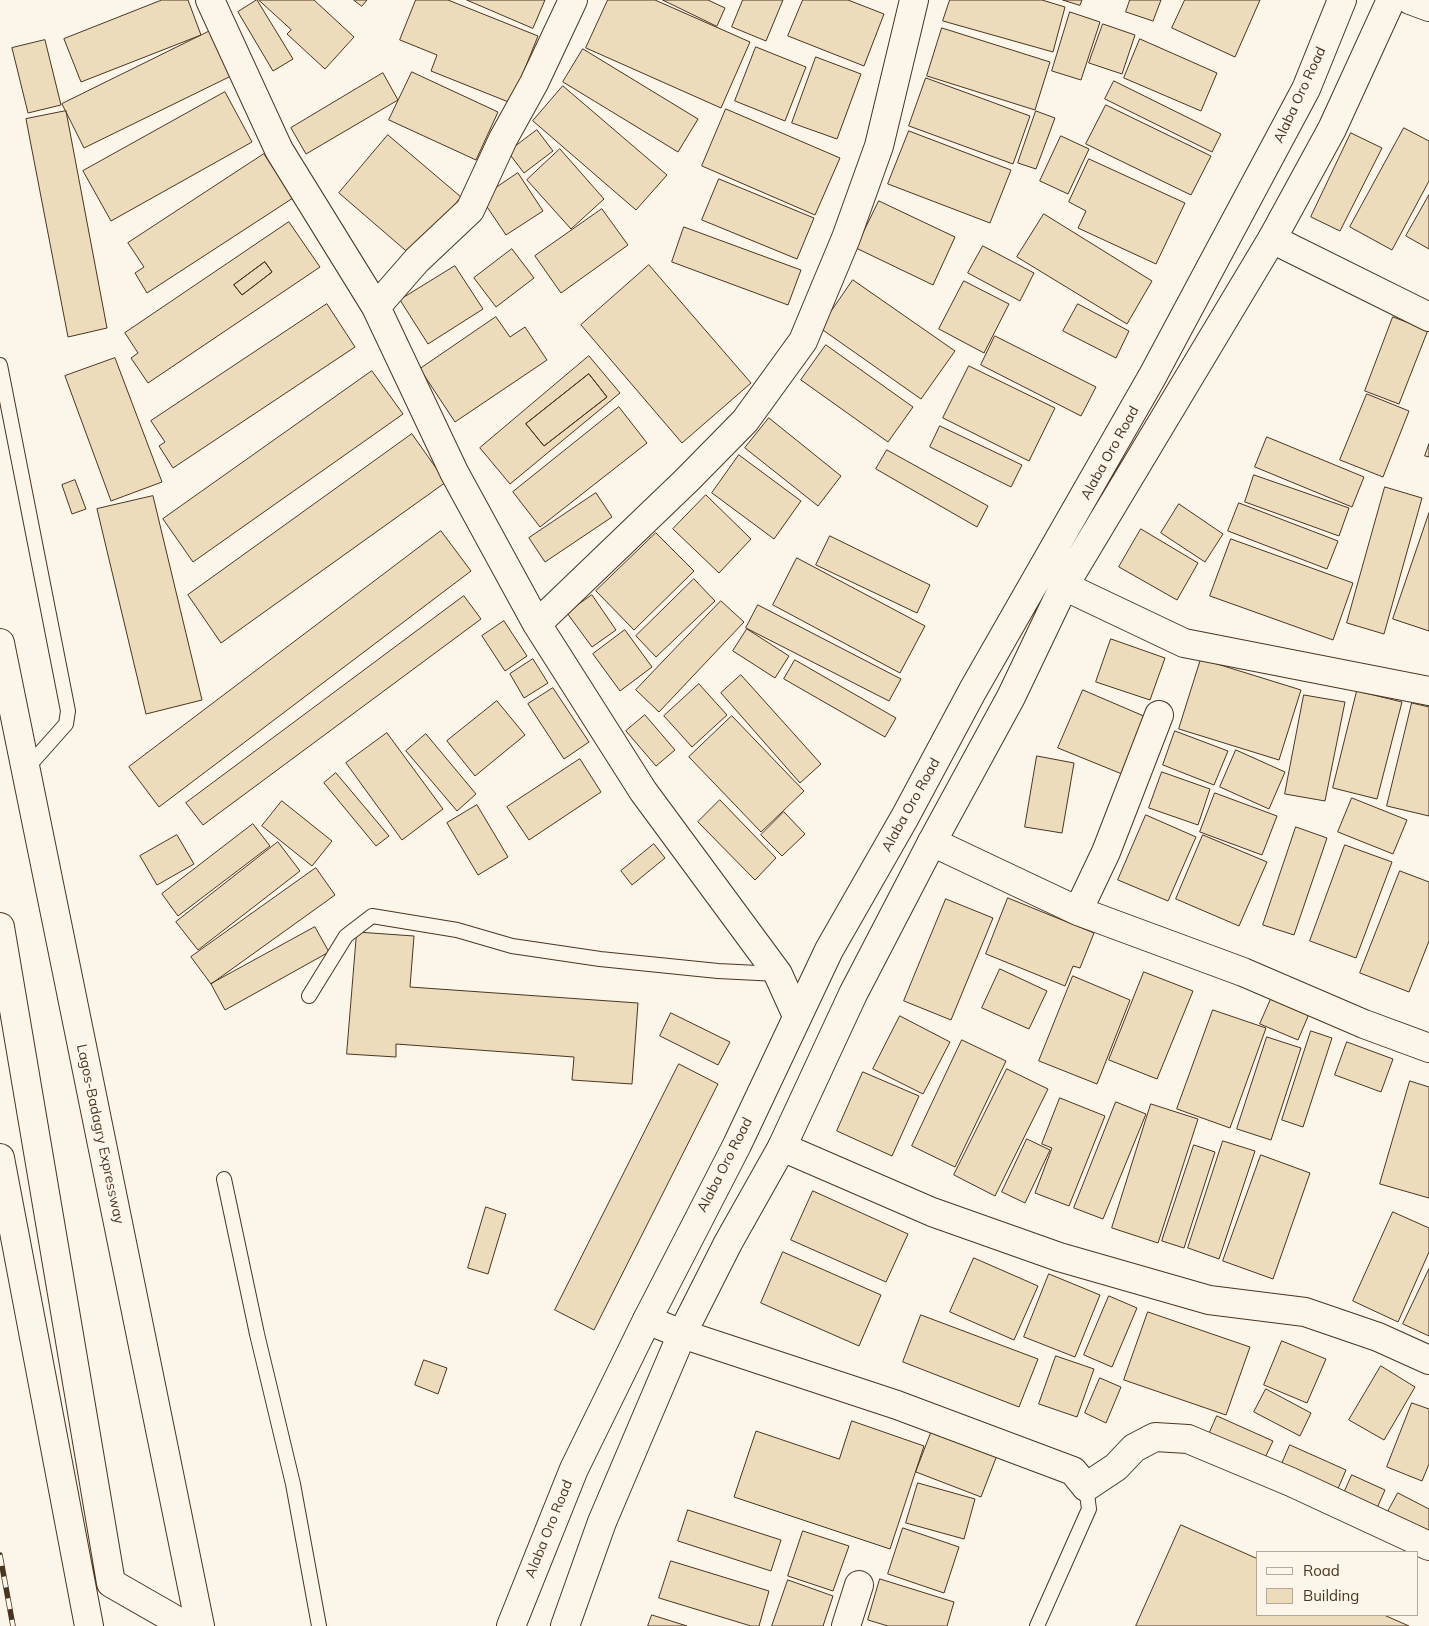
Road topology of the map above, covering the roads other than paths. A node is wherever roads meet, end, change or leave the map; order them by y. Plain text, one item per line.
1 (210, 0) edge
2 (572, 0) edge
3 (914, 0) edge
4 (1342, 0) edge
5 (1392, 0) edge
6 (1410, 0) edge
7 (1429, 6) edge
8 (1272, 239) junction
9 (376, 307) junction
10 (1429, 317) edge
11 (0, 365) edge
12 (1064, 586) junction
13 (537, 624) junction
14 (0, 643) edge
15 (1429, 691) edge
16 (1159, 715) dead end
17 (26, 769) junction
18 (932, 842) junction
19 (1078, 911) junction
20 (0, 927) edge
21 (778, 974) junction
22 (309, 996) dead end
23 (797, 1016) junction
24 (1429, 1048) edge
25 (782, 1147) junction
26 (0, 1158) edge
27 (224, 1180) dead end
28 (647, 1320) junction
29 (682, 1334) junction
30 (1429, 1360) edge
31 (1086, 1487) junction
32 (1429, 1546) edge
33 (858, 1585) dead end
34 (88, 1626) edge
35 (167, 1626) edge
36 (176, 1626) edge
37 (186, 1626) edge
38 (200, 1626) edge
39 (319, 1626) edge
40 (511, 1626) edge
41 (565, 1626) edge
42 (846, 1626) edge
43 (1037, 1626) edge

1 - 9 main road
2 - 9 main road
3 - 13 main road
4 - 23 main road, Alaba Oro Road
5 - 8 main road, Alaba Oro Road
6 - 7 main road
8 - 10 main road
8 - 12 main road, Alaba Oro Road
9 - 13 main road
11 - 17 lane
12 - 15 main road
12 - 18 main road, Alaba Oro Road
13 - 21 main road
14 - 17 main road, Lagos-Badagry Expressway
16 - 19 main road
17 - 38 main road, Lagos-Badagry Expressway
18 - 19 main road
18 - 25 main road, Alaba Oro Road
19 - 24 main road
20 - 37 main road
21 - 22 lane
21 - 23 main road
23 - 28 main road, Alaba Oro Road
25 - 29 main road, Alaba Oro Road
25 - 30 main road
26 - 34 main road
27 - 39 lane
28 - 29 main road
28 - 40 main road, Alaba Oro Road
29 - 31 main road
29 - 41 main road, Alaba Oro Road
31 - 32 main road
31 - 43 lane
33 - 42 main road
35 - 36 main road

